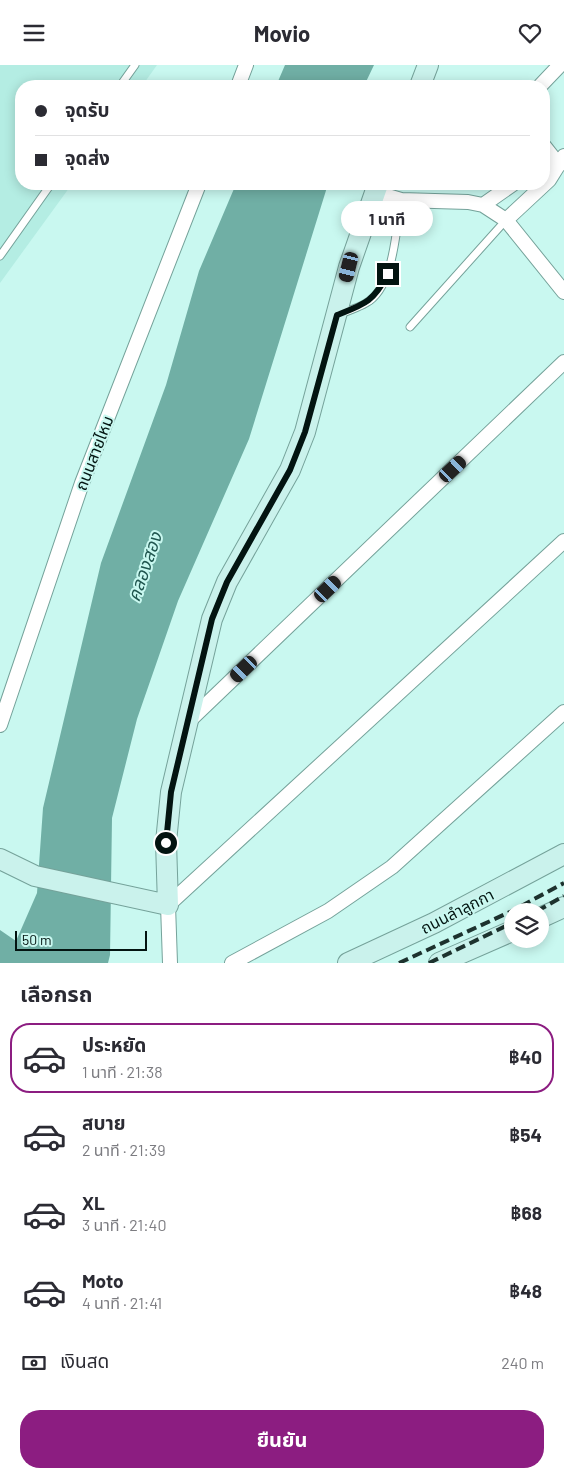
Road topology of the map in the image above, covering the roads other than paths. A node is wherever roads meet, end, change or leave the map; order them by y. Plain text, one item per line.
1 (135, 65) edge
2 (246, 65) edge
3 (428, 65) edge
4 (560, 65) edge
5 (124, 80) edge
6 (240, 80) edge
7 (422, 80) edge
8 (546, 80) edge
9 (557, 159) edge
10 (550, 176) edge
11 (47, 190) edge
12 (198, 190) edge
13 (375, 190) edge
14 (380, 190) edge
15 (504, 190) edge
16 (537, 190) edge
17 (401, 200) junction
18 (483, 205) junction
19 (506, 220) junction
20 (0, 256) edge
21 (564, 292) edge
22 (337, 315) junction
23 (410, 327) dead end
24 (564, 362) edge
25 (564, 541) edge
26 (564, 712) edge
27 (188, 722) junction
28 (0, 725) edge
29 (564, 853) edge
30 (0, 859) edge
31 (168, 905) junction
32 (564, 907) edge
33 (549, 914) edge
34 (504, 935) edge
35 (452, 959) edge
36 (170, 963) edge
37 (232, 963) edge
38 (348, 963) edge
39 (439, 963) edge

1 - 5 lane
2 - 6 street
3 - 7 street
4 - 8 street
9 - 10 street
11 - 20 lane
12 - 28 street, ถนนสายไหม
13 - 22 street
14 - 17 street
15 - 18 street
16 - 19 street
17 - 18 street
17 - 22 lane
18 - 19 street
19 - 21 street
19 - 23 lane
22 - 27 street
24 - 27 street
25 - 31 street
26 - 37 street
27 - 31 street
29 - 38 street, ถนนลำลูกกา
30 - 31 street
31 - 36 street
32 - 33 street
34 - 35 street
35 - 39 street

